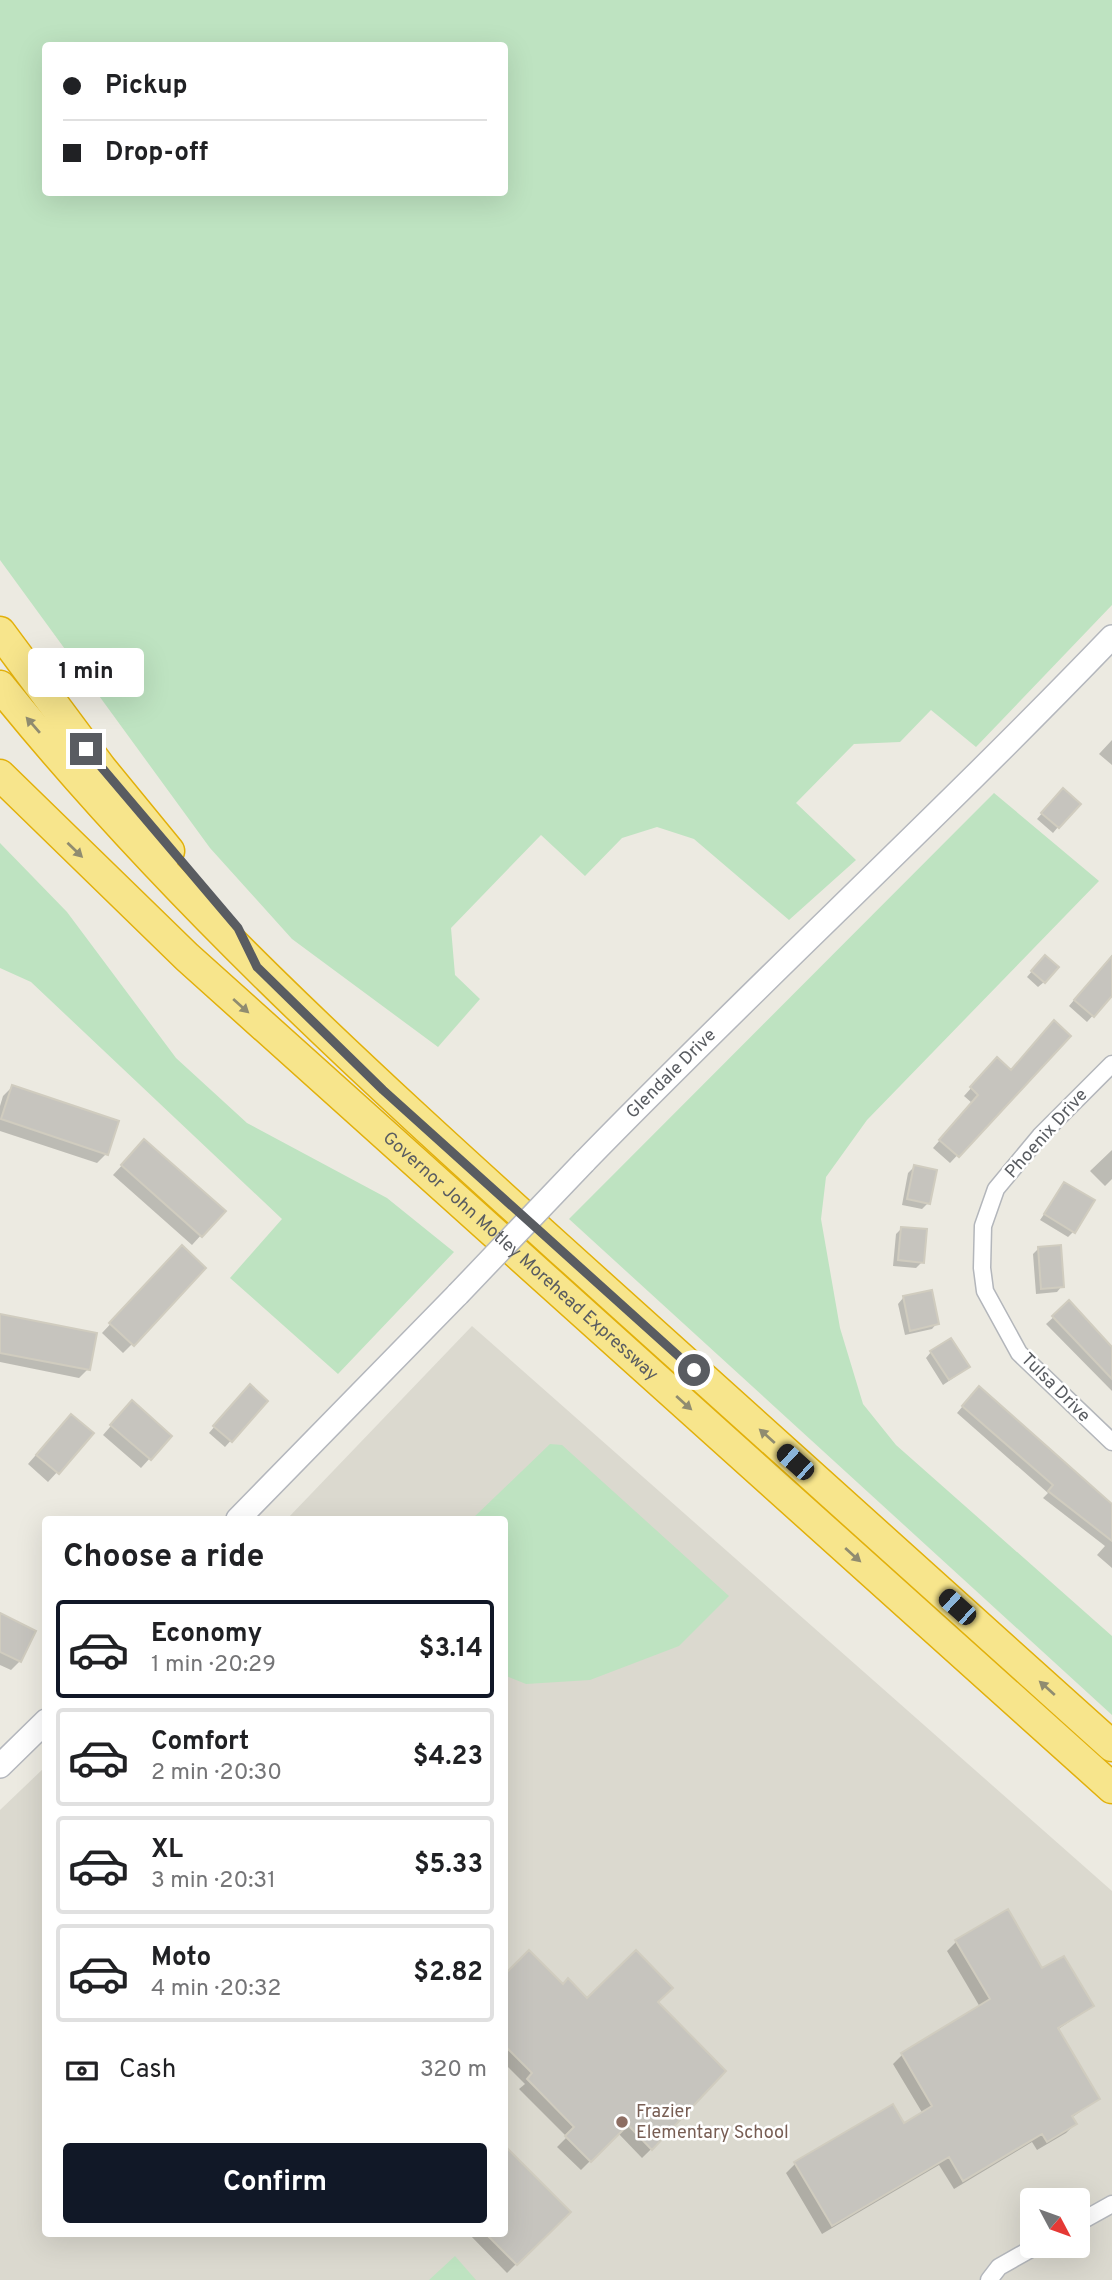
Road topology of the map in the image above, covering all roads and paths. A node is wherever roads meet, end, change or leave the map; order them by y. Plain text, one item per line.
1 (0, 632) edge
2 (1112, 637) edge
3 (0, 686) edge
4 (0, 775) edge
5 (0, 788) edge
6 (26, 803) junction
7 (257, 967) junction
8 (1112, 1064) edge
9 (985, 1291) joint
10 (1112, 1442) edge
11 (241, 1516) edge
12 (42, 1725) edge
13 (1112, 1746) edge
14 (0, 1766) edge
15 (1112, 1788) edge
16 (1112, 2204) edge
17 (1090, 2216) edge
18 (1020, 2255) edge
19 (989, 2280) edge

1 - 7 highway
2 - 11 street, Glendale Drive, bridge
7 -> 3 highway, Governor John Motley Morehead Expressway
4 - 6 highway
5 - 6 highway
6 -> 15 highway, Governor John Motley Morehead Expressway
13 -> 7 highway, Governor John Motley Morehead Expressway
8 - 9 street, Phoenix Drive
9 - 10 street, Tulsa Drive
12 - 14 street
16 - 17 street
18 - 19 street

